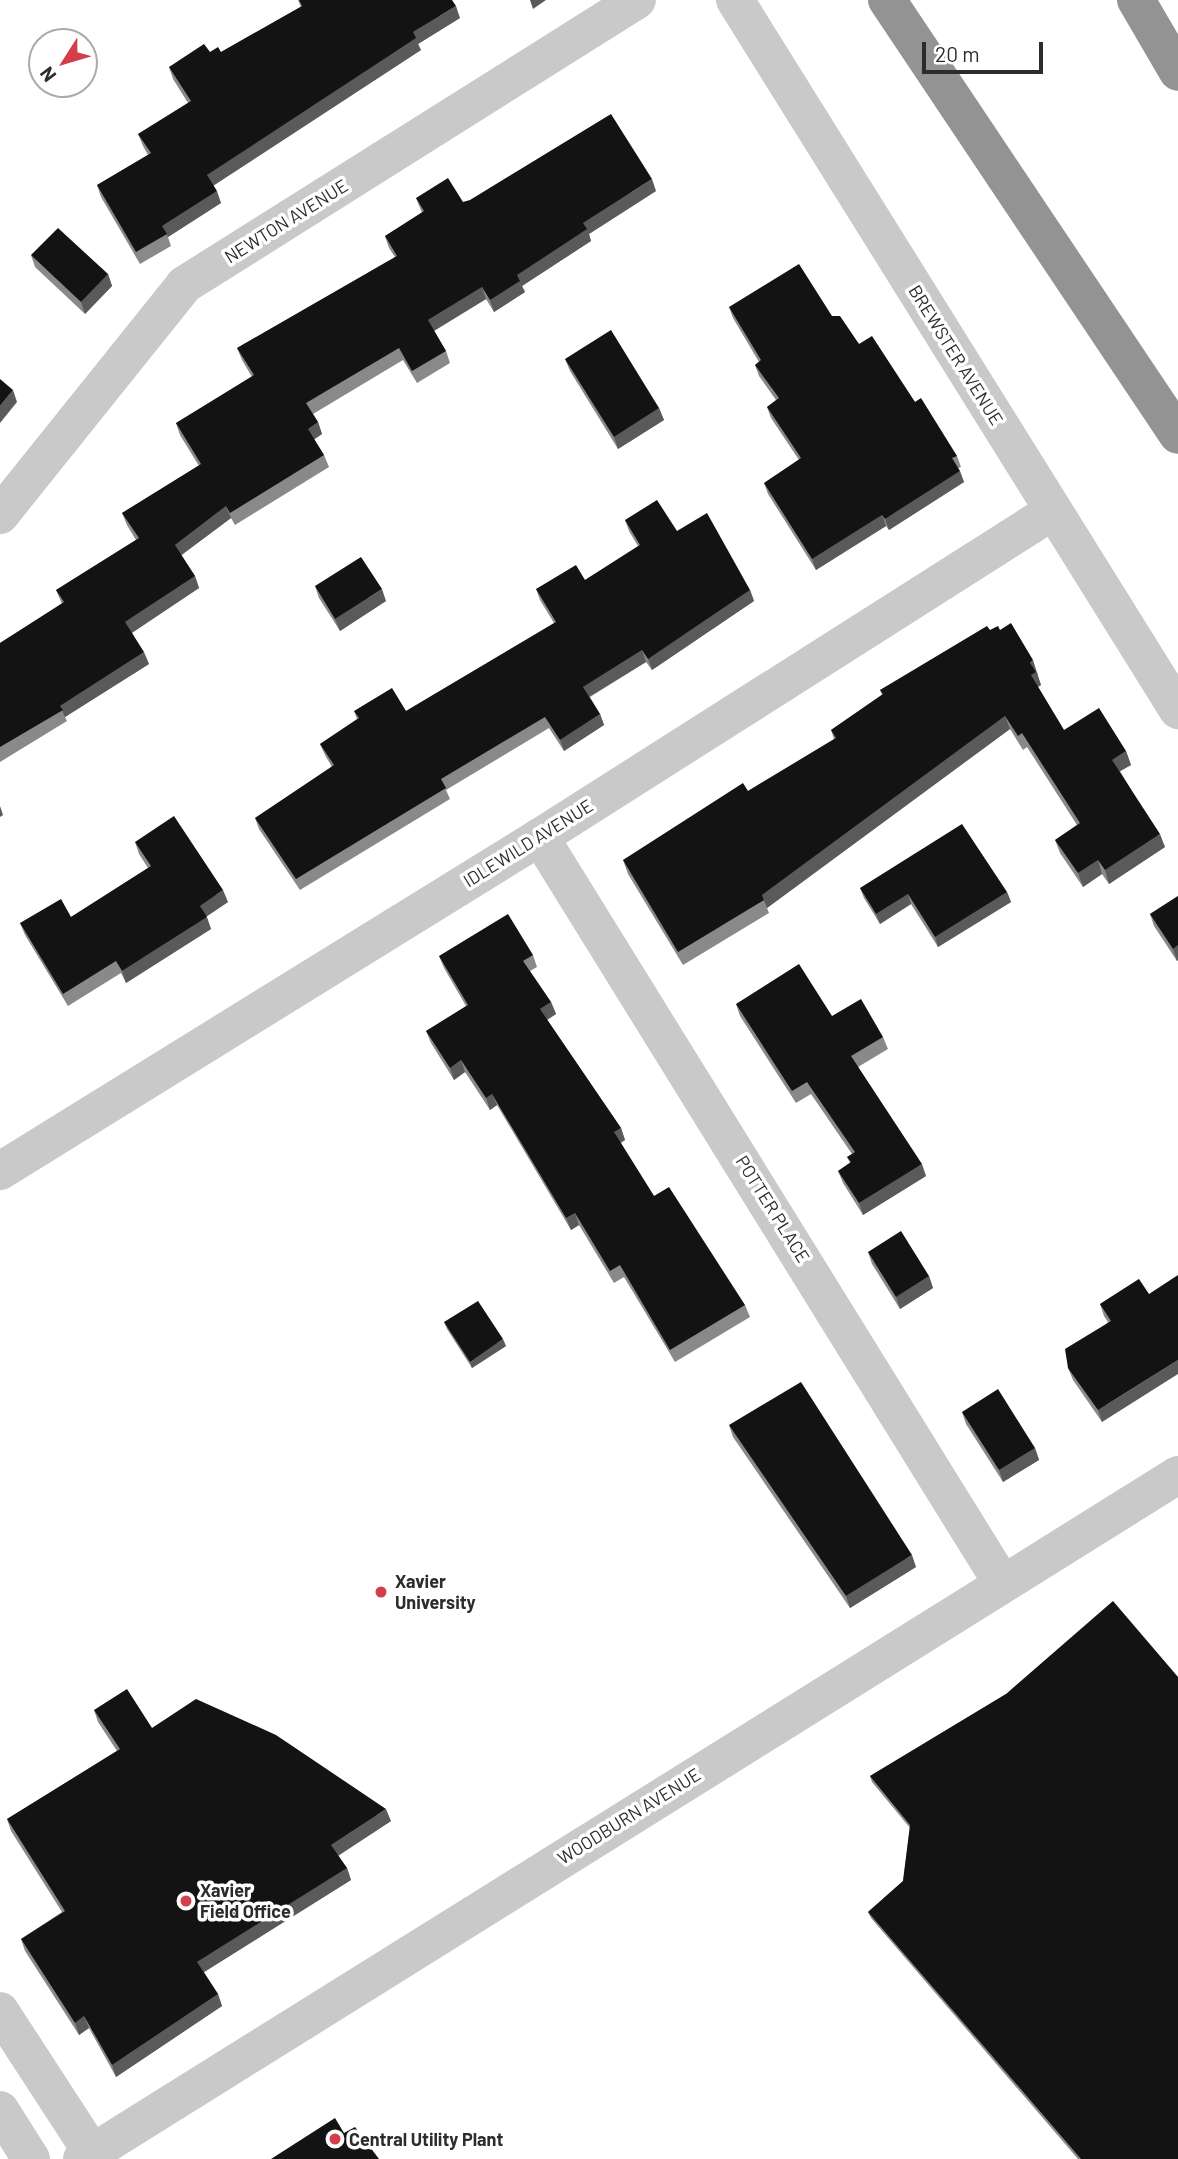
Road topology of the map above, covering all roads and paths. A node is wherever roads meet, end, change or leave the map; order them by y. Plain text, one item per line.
1 (637, 0) edge
2 (735, 0) edge
3 (887, 0) edge
4 (1136, 0) edge
5 (1178, 72) edge
6 (1178, 435) edge
7 (1053, 511) junction
8 (0, 515) edge
9 (1178, 710) edge
10 (540, 837) junction
11 (0, 1171) edge
12 (1178, 1475) edge
13 (1002, 1583) junction
14 (0, 2011) edge
15 (0, 2110) edge
16 (90, 2157) edge
17 (31, 2159) edge

1 - 8 street, NEWTON AVENUE
2 - 7 street, BREWSTER AVENUE
3 - 6 highway
4 - 5 highway
7 - 9 street, BREWSTER AVENUE
7 - 10 street, IDLEWILD AVENUE
10 - 11 street, IDLEWILD AVENUE
10 - 13 street, POTTER PLACE
12 - 13 street, WOODBURN AVENUE
13 - 16 street, WOODBURN AVENUE
14 - 16 street
15 - 17 street

